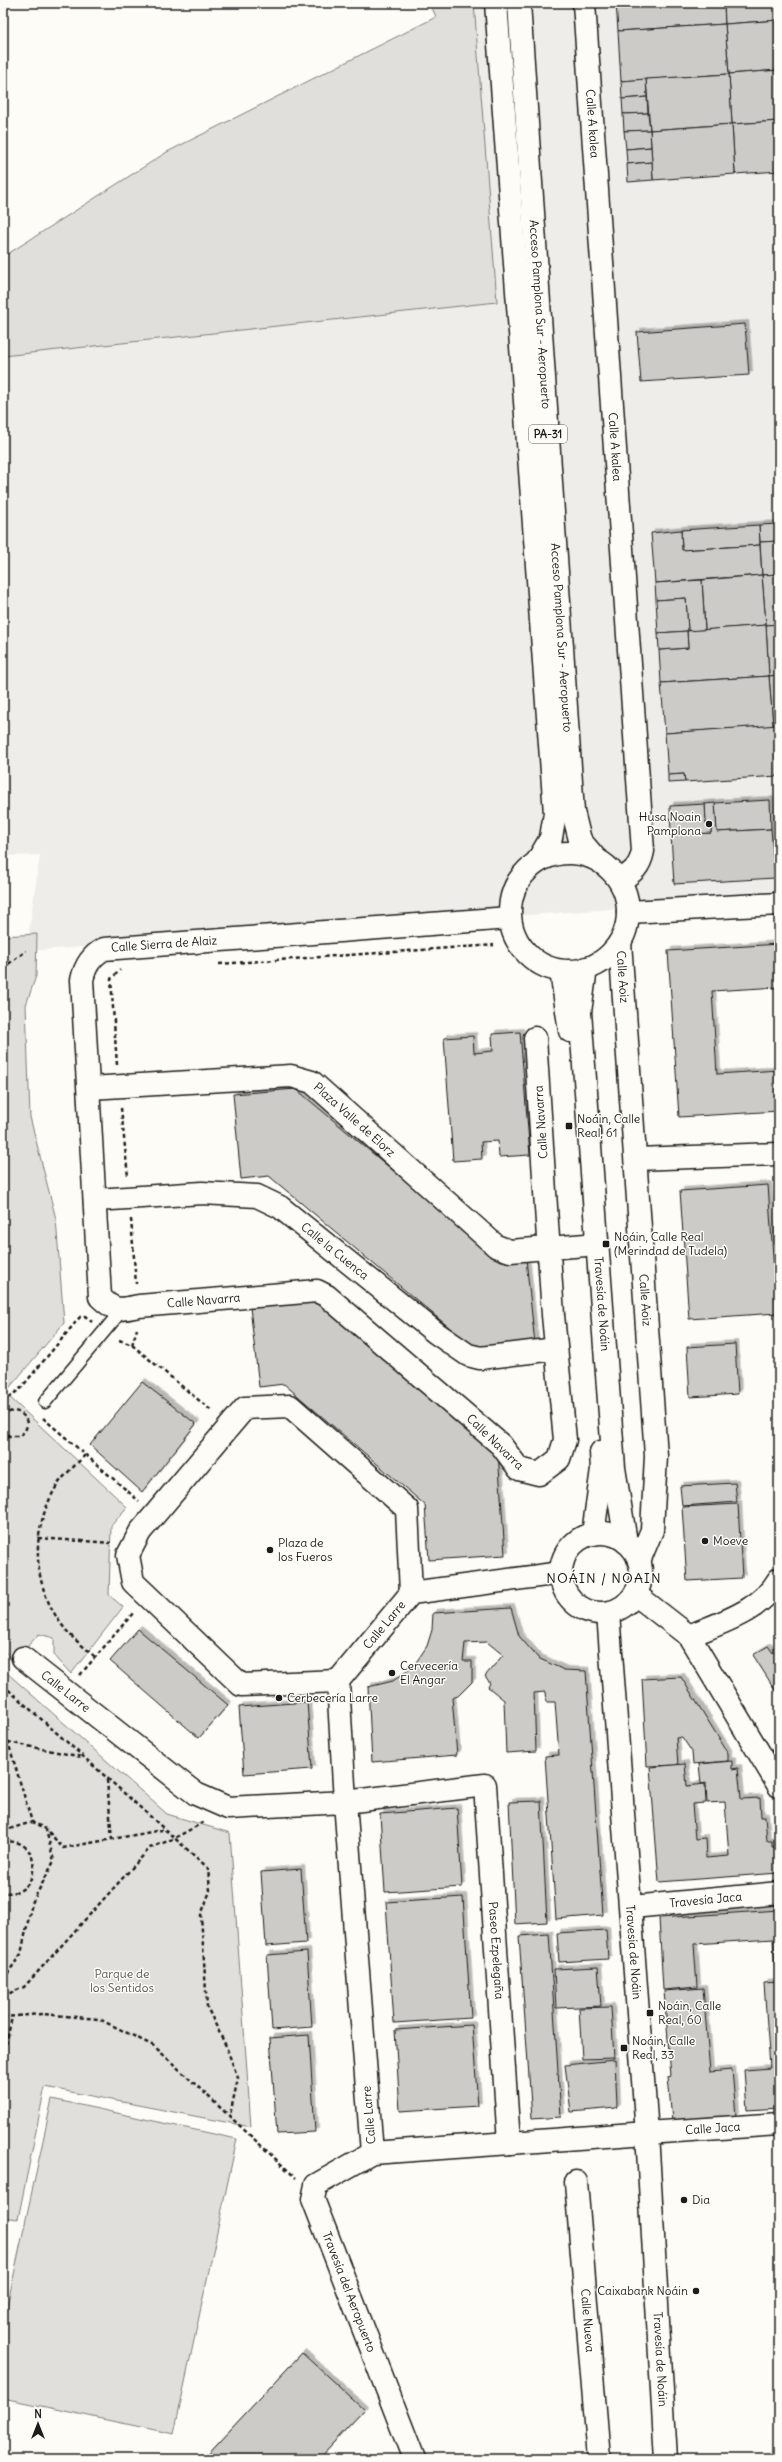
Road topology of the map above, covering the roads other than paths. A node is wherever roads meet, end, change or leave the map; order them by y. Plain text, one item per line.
1 (496, 3) edge
2 (519, 3) edge
3 (584, 3) edge
4 (596, 858) junction
5 (538, 860) junction
6 (620, 881) junction
7 (779, 904) edge
8 (628, 912) junction
9 (509, 918) junction
10 (620, 942) junction
11 (586, 968) junction
12 (561, 971) junction
13 (535, 1038) dead end
14 (90, 1088) junction
15 (779, 1154) edge
16 (636, 1159) junction
17 (96, 1200) junction
18 (586, 1245) junction
19 (549, 1247) junction
20 (122, 1310) junction
21 (556, 1349) junction
22 (45, 1402) road end
23 (593, 1534) junction
24 (626, 1542) junction
25 (639, 1560) junction
26 (561, 1573) junction
27 (779, 1579) edge
28 (411, 1593) junction
29 (635, 1594) junction
30 (608, 1612) junction
31 (689, 1636) junction
32 (22, 1658) dead end
33 (338, 1681) junction
34 (779, 1786) edge
35 (458, 1790) joint
36 (345, 1802) junction
37 (779, 1893) edge
38 (632, 1908) junction
39 (779, 2124) edge
40 (647, 2133) junction
41 (509, 2143) junction
42 (372, 2152) junction
43 (576, 2182) dead end
44 (414, 2459) edge
45 (599, 2459) edge
46 (666, 2459) edge

1 - 5 main road, Acceso Pamplona Sur - Aeropuerto / PA-31
2 - 4 main road, Acceso Pamplona Sur - Aeropuerto / PA-31
3 - 6 main road, Calle A kalea
4 - 5 main road
4 - 6 main road
5 - 9 main road
6 - 8 main road
7 - 8 main road
8 - 10 main road
9 - 12 main road
9 - 14 main road, Calle Sierra de Alaiz
10 - 11 main road
10 - 16 main road, Calle Aoiz
11 - 12 main road
11 - 24 main road, Travesía de Noáin
12 - 18 main road, Travesía de Noáin
13 - 19 main road, Calle Navarra
14 - 17 main road, Calle Sierra de Alaiz
14 - 19 main road, Plaza Valle de Elorz
15 - 16 main road
16 - 25 main road, Calle Aoiz
17 - 20 main road, Calle Sierra de Alaiz
17 - 21 main road, Calle la Cuenca
18 - 19 main road, Plaza Valle de Elorz
18 - 23 main road, Travesía de Noáin
19 - 21 main road, Calle Navarra
20 - 21 main road, Calle Navarra
20 - 22 lane
23 - 24 main road
23 - 26 main road
24 - 25 main road
25 - 29 main road
26 - 28 main road, Calle Larre
26 - 30 main road
27 - 31 main road
28 - 33 main road, Calle Larre
28 - 33 main road
29 - 30 main road
29 - 31 main road
30 - 38 main road, Travesía de Noáin
31 - 34 main road
32 - 36 main road, Calle Larre
33 - 36 main road, Calle Larre
35 - 36 main road, Calle Larre
35 - 41 main road, Paseo Ezpelegaña
36 - 42 main road, Calle Larre
37 - 38 main road, Travesía Jaca
38 - 40 main road, Travesía de Noáin
39 - 40 main road, Calle Jaca
40 - 41 main road, Calle Larre
40 - 46 main road, Travesía de Noáin
41 - 42 main road, Calle Larre
42 - 44 main road, Travesía del Aeropuerto
43 - 45 main road, Calle Nueva

